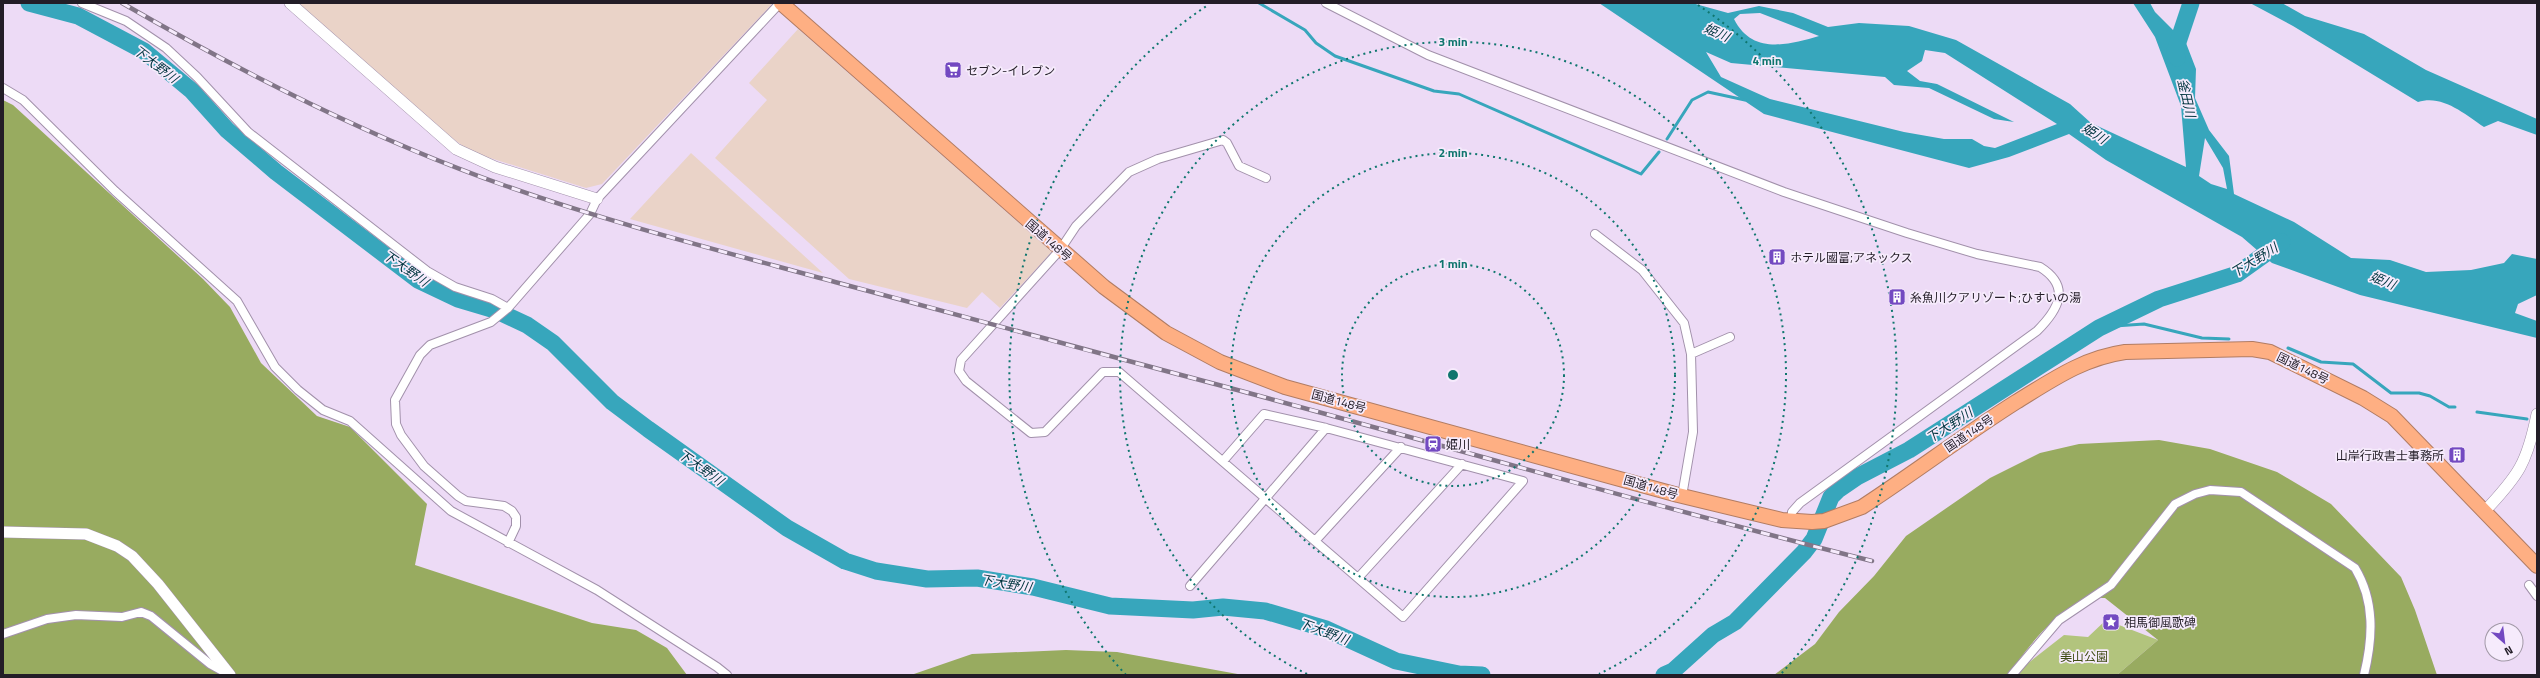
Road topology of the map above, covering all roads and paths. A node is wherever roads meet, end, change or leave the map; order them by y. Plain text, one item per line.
1 (82, 3) edge
2 (290, 3) edge
3 (781, 3) edge
4 (1326, 3) edge
5 (3, 88) edge
6 (1266, 178) dead end
7 (597, 199) junction
8 (1595, 234) dead end
9 (1060, 250) junction
10 (508, 308) junction
11 (1730, 336) dead end
12 (1691, 354) junction
13 (2537, 414) edge
14 (1326, 428) junction
15 (2534, 441) edge
16 (1401, 447) junction
17 (1223, 460) junction
18 (1462, 464) junction
19 (1682, 496) junction
20 (1263, 499) junction
21 (2484, 512) junction
22 (1791, 521) junction
23 (3, 532) edge
24 (1315, 541) junction
25 (508, 543) junction
26 (2537, 566) edge
27 (1358, 578) junction
28 (2530, 585) dead end
29 (1190, 586) dead end
30 (2537, 596) edge
31 (3, 634) edge
32 (230, 675) edge
33 (727, 675) edge
34 (2012, 675) edge
35 (2364, 675) edge

1 - 10 street
2 - 7 street
3 - 7 street
3 - 9 highway, 国道148号
4 - 22 street
5 - 25 street
6 - 9 street
7 - 10 street
8 - 12 street
9 - 17 street
9 - 19 highway, 国道148号
10 - 25 street
11 - 12 street
12 - 19 street
13 - 15 street
14 - 16 street
14 - 17 street
14 - 20 street
15 - 21 street
16 - 18 street
16 - 24 street
17 - 20 street
18 - 27 street
18 - 27 street
19 - 22 highway, 国道148号
20 - 24 street
20 - 29 street
21 - 22 highway, 国道148号
21 - 26 highway, 国道148号
23 - 32 street
24 - 27 street
25 - 33 street
28 - 30 street
31 - 32 street
34 - 35 street

